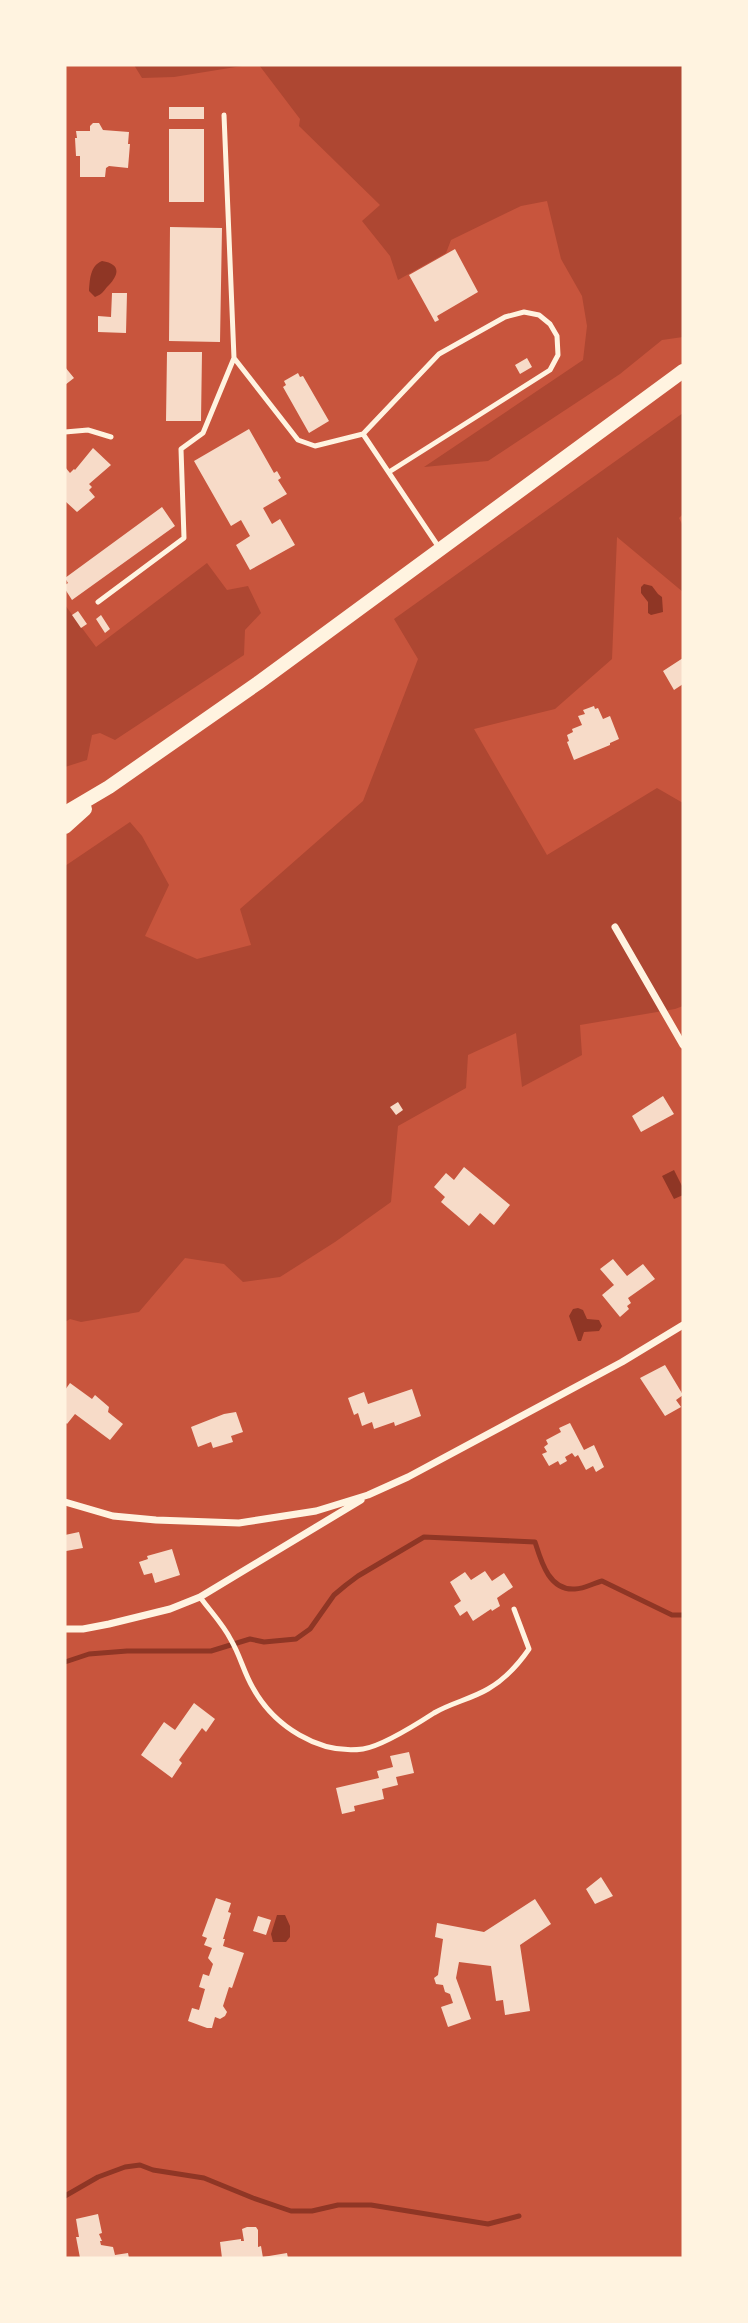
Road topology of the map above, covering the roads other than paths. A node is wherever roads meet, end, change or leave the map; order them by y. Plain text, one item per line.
1 (224, 116) dead end
2 (234, 358) junction
3 (683, 371) edge
4 (65, 432) edge
5 (363, 434) junction
6 (111, 437) dead end
7 (390, 471) junction
8 (440, 549) junction
9 (98, 602) dead end
10 (109, 787) junction
11 (65, 813) edge
12 (65, 827) edge
13 (614, 927) dead end
14 (683, 1045) edge
15 (683, 1325) edge
16 (368, 1495) junction
17 (65, 1502) edge
18 (200, 1597) junction
19 (514, 1609) dead end
20 (65, 1629) edge

1 - 2 lane
2 - 5 lane
2 - 9 lane
3 - 8 main road
4 - 6 lane
5 - 7 lane
5 - 7 lane
7 - 8 lane
8 - 10 main road
10 - 11 main road
10 - 12 main road
13 - 14 street
15 - 16 street
16 - 17 street
16 - 18 street
18 - 19 lane
18 - 20 street

